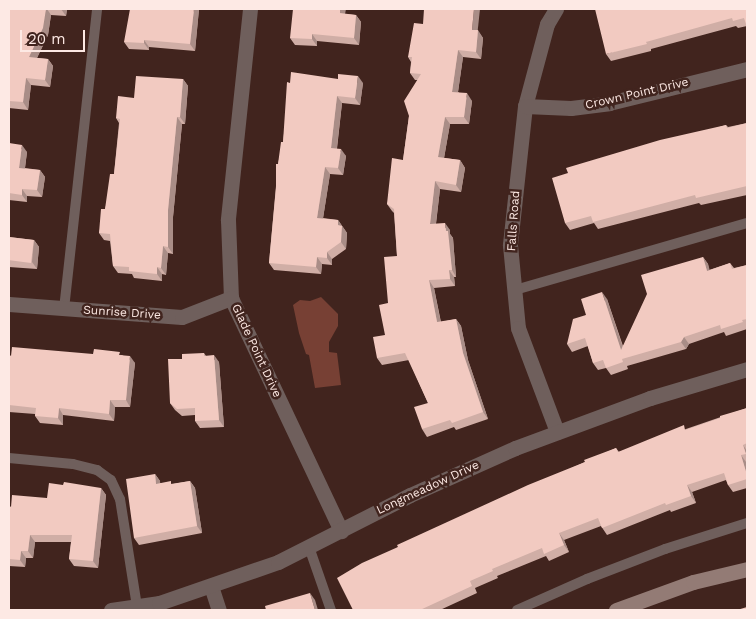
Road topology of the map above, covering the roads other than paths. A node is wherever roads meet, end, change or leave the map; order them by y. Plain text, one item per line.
1 (97, 9) edge
2 (250, 9) edge
3 (556, 9) edge
4 (747, 69) edge
5 (525, 106) junction
6 (747, 222) edge
7 (515, 290) junction
8 (231, 298) junction
9 (9, 304) edge
10 (64, 308) junction
11 (747, 369) edge
12 (557, 432) junction
13 (9, 458) edge
14 (747, 523) edge
15 (341, 531) junction
16 (309, 547) junction
17 (747, 569) edge
18 (211, 586) junction
19 (137, 606) junction
20 (114, 610) edge
21 (219, 610) edge
22 (332, 610) edge
23 (517, 610) edge
24 (616, 610) edge

1 - 10 lane
2 - 8 street, Glade Point Drive
3 - 5 street, Falls Road
4 - 5 street, Crown Point Drive
5 - 7 street, Falls Road
6 - 7 lane
7 - 12 street, Falls Road
8 - 10 street, Sunrise Drive
8 - 15 street, Glade Point Drive
9 - 10 street, Sunrise Drive
11 - 12 street, Longmeadow Drive
12 - 15 street, Longmeadow Drive
13 - 19 lane
14 - 23 lane
15 - 16 street, Longmeadow Drive
16 - 18 street, Longmeadow Drive
16 - 22 lane
17 - 24 street
18 - 19 street, Longmeadow Drive
18 - 21 street
19 - 20 street, Longmeadow Drive

